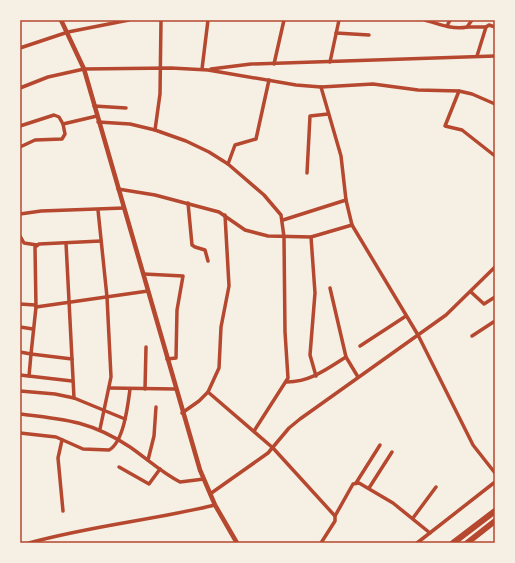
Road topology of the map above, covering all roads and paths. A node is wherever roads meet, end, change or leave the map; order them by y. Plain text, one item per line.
1 (61, 20) edge
2 (130, 20) edge
3 (161, 20) edge
4 (208, 20) edge
5 (284, 20) edge
6 (339, 20) edge
7 (425, 20) edge
8 (450, 20) edge
9 (472, 20) edge
10 (447, 26) junction
11 (467, 27) junction
12 (486, 27) junction
13 (495, 27) edge
14 (68, 32) junction
15 (336, 33) junction
16 (369, 34) dead end
17 (20, 48) edge
18 (478, 56) junction
19 (495, 56) edge
20 (330, 62) junction
21 (274, 64) junction
22 (160, 67) junction
23 (84, 69) junction
24 (202, 69) junction
25 (208, 70) junction
26 (269, 80) junction
27 (321, 87) junction
28 (20, 88) edge
29 (460, 91) junction
30 (495, 104) edge
31 (94, 106) junction
32 (126, 108) dead end
33 (328, 114) junction
34 (97, 116) junction
35 (98, 122) junction
36 (63, 124) junction
37 (20, 126) edge
38 (155, 130) junction
39 (20, 147) edge
40 (495, 156) edge
41 (228, 164) junction
42 (307, 173) dead end
43 (118, 189) junction
44 (346, 200) junction
45 (188, 203) junction
46 (124, 208) junction
47 (98, 210) junction
48 (20, 214) edge
49 (225, 215) junction
50 (283, 220) junction
51 (352, 225) junction
52 (20, 236) edge
53 (284, 237) junction
54 (311, 237) junction
55 (101, 241) junction
56 (66, 243) junction
57 (37, 245) junction
58 (208, 261) dead end
59 (495, 267) edge
60 (144, 274) junction
61 (330, 288) dead end
62 (148, 291) junction
63 (471, 292) junction
64 (107, 297) junction
65 (495, 297) edge
66 (70, 303) junction
67 (20, 304) edge
68 (35, 306) junction
69 (406, 316) junction
70 (495, 321) edge
71 (20, 327) edge
72 (34, 329) junction
73 (418, 335) junction
74 (472, 336) dead end
75 (146, 346) dead end
76 (360, 346) dead end
77 (20, 352) edge
78 (31, 354) junction
79 (346, 357) junction
80 (72, 359) junction
81 (167, 359) junction
82 (20, 375) edge
83 (29, 376) junction
84 (316, 376) junction
85 (358, 377) junction
86 (72, 381) junction
87 (287, 382) junction
88 (110, 388) junction
89 (130, 388) junction
90 (144, 389) junction
91 (175, 389) junction
92 (20, 391) edge
93 (208, 392) junction
94 (74, 398) junction
95 (156, 407) dead end
96 (105, 411) junction
97 (182, 412) junction
98 (20, 414) edge
99 (125, 420) junction
100 (100, 430) junction
101 (254, 431) junction
102 (20, 433) edge
103 (117, 439) junction
104 (62, 440) junction
105 (380, 445) dead end
106 (273, 448) junction
107 (392, 452) dead end
108 (148, 460) junction
109 (119, 467) dead end
110 (160, 469) junction
111 (495, 473) edge
112 (204, 480) junction
113 (495, 482) edge
114 (356, 483) junction
115 (436, 487) dead end
116 (369, 488) junction
117 (210, 494) junction
118 (215, 505) junction
119 (63, 511) dead end
120 (495, 511) edge
121 (335, 516) junction
122 (413, 518) junction
123 (495, 521) edge
124 (430, 533) junction
125 (236, 542) edge
126 (29, 543) edge
127 (230, 543) edge
128 (321, 543) edge
129 (417, 543) edge
130 (452, 543) edge
131 (467, 543) edge

1 - 14 street
2 - 14 street
3 - 22 street
4 - 24 street
5 - 21 street
6 - 15 street
7 - 10 street
8 - 10 street
9 - 11 street
10 - 11 street
11 - 12 street
12 - 13 street
12 - 18 street
14 - 17 street
14 - 23 street
15 - 16 street
15 - 20 street
18 - 19 street
18 - 20 street
20 - 21 street
21 - 25 street
22 - 23 street
22 - 24 street
22 - 38 street
23 - 28 street
23 - 31 street
24 - 25 street
25 - 26 street
26 - 27 street
26 - 41 street
27 - 29 street
27 - 33 street
29 - 30 street
29 - 40 street
31 - 32 street
31 - 34 street
33 - 42 street
33 - 44 street
34 - 35 street
34 - 36 street
35 - 38 street
35 - 43 street
36 - 37 street
36 - 39 street
38 - 41 street
41 - 50 street
43 - 45 street
43 - 46 street
44 - 50 street
44 - 51 street
45 - 49 street
45 - 58 street
46 - 47 street
46 - 60 street
47 - 48 street
47 - 55 street
49 - 53 street
49 - 93 street
50 - 53 street
51 - 54 street
51 - 69 street
52 - 57 street
53 - 54 street
53 - 87 street
54 - 84 street
55 - 56 street
55 - 64 street
56 - 57 street
56 - 66 street
57 - 68 street
59 - 63 street
60 - 62 street
60 - 81 street
61 - 79 street
62 - 64 street
62 - 81 street
63 - 65 street
63 - 73 street
64 - 66 street
64 - 88 street
66 - 68 street
66 - 80 street
67 - 68 street
68 - 72 street
69 - 73 street
69 - 76 street
70 - 74 street
71 - 72 street
72 - 78 street
73 - 85 street
73 - 111 street
75 - 90 street
77 - 78 street
78 - 80 street
78 - 83 street
79 - 84 street
79 - 85 street
80 - 86 street
81 - 91 street
82 - 83 street
83 - 86 street
84 - 87 street
85 - 106 street
86 - 94 street
87 - 101 street
88 - 89 street
88 - 96 street
89 - 90 street
89 - 99 street
90 - 91 street
91 - 97 street
92 - 94 street
93 - 97 street
93 - 101 street
94 - 96 street
95 - 108 street
96 - 99 street
96 - 100 street
97 - 112 street
98 - 100 street
99 - 103 street
100 - 103 street
101 - 106 street
102 - 104 street
103 - 104 street
103 - 108 street
104 - 119 street
105 - 114 street
106 - 117 street
106 - 121 street
107 - 116 street
108 - 110 street
109 - 110 street
110 - 112 street
112 - 117 street
113 - 124 street
114 - 116 street
114 - 121 street
115 - 122 street
116 - 122 street
117 - 118 street
118 - 125 street
118 - 126 street
120 - 130 highway
121 - 128 street
122 - 124 street
123 - 131 highway
124 - 129 street
125 - 127 street

